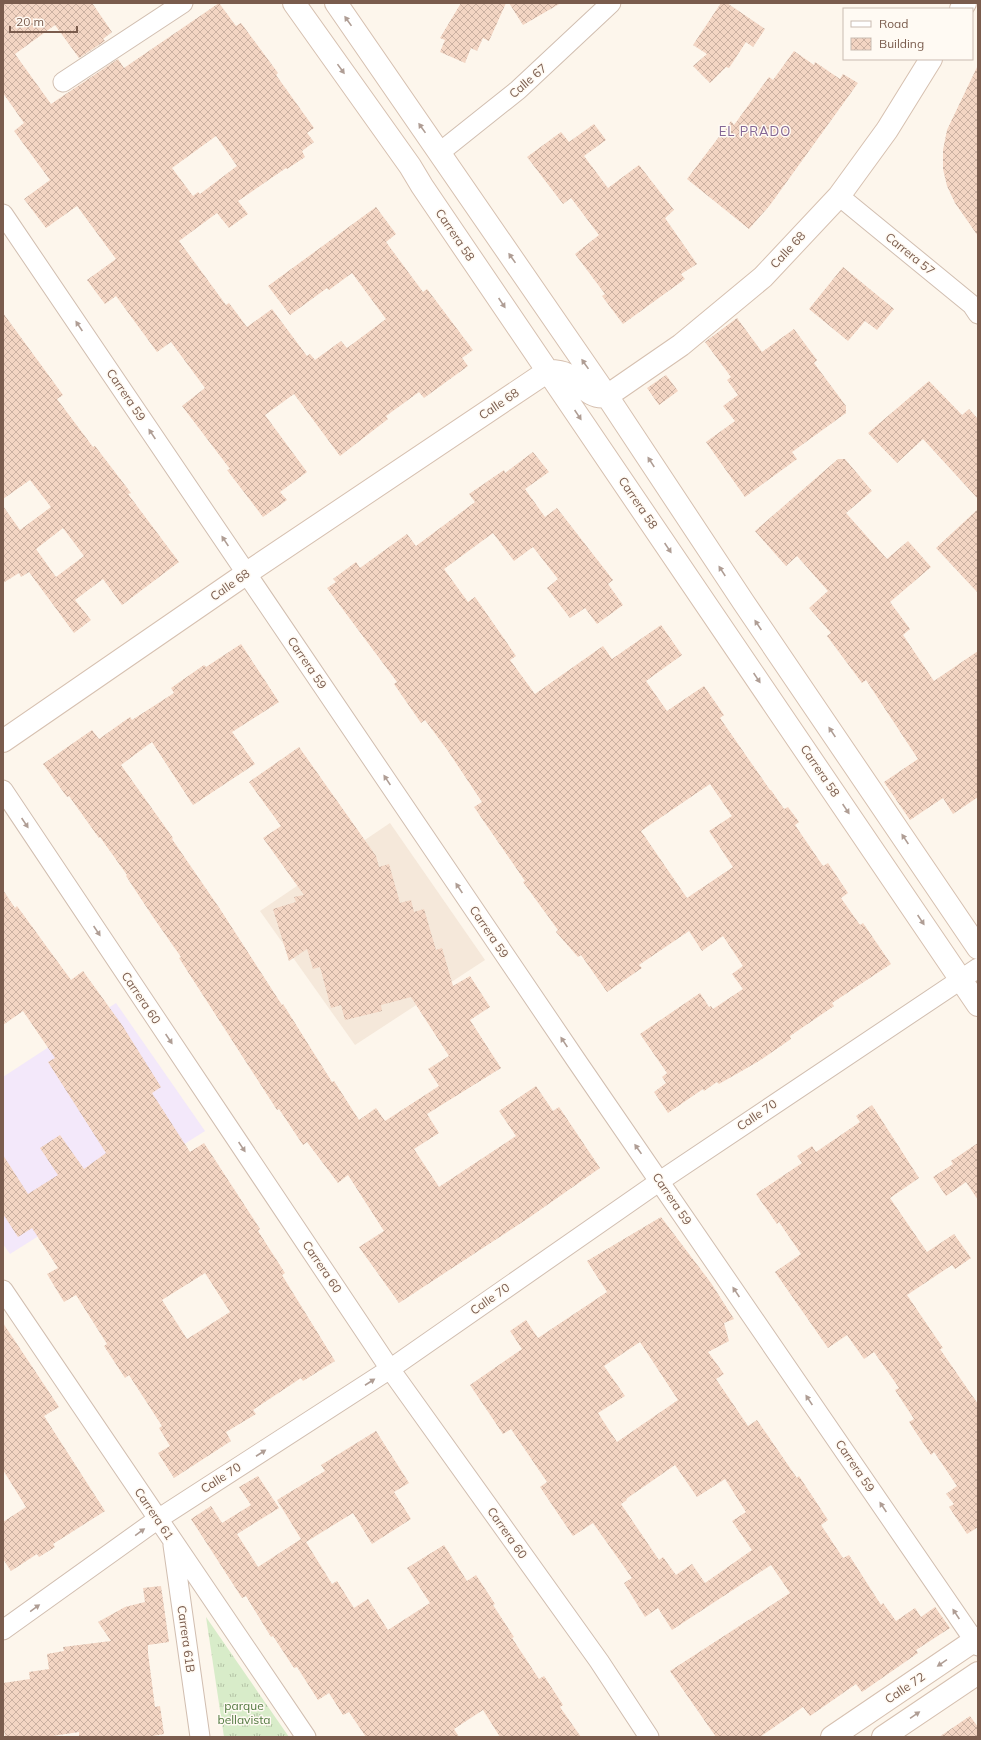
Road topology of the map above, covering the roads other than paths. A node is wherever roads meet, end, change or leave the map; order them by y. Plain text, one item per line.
1 (183, 3) edge
2 (294, 3) edge
3 (336, 3) edge
4 (611, 3) edge
5 (930, 60) edge
6 (63, 82) dead end
7 (441, 156) junction
8 (410, 166) junction
9 (422, 186) junction
10 (839, 196) junction
11 (3, 214) edge
12 (976, 309) edge
13 (548, 371) junction
14 (607, 396) junction
15 (247, 573) junction
16 (3, 741) edge
17 (3, 790) edge
18 (978, 948) edge
19 (969, 973) edge
20 (978, 1005) edge
21 (660, 1181) junction
22 (3, 1290) edge
23 (390, 1369) junction
24 (158, 1519) junction
25 (173, 1542) junction
26 (3, 1630) edge
27 (977, 1642) edge
28 (978, 1673) edge
29 (200, 1737) edge
30 (306, 1737) edge
31 (649, 1737) edge
32 (832, 1737) edge
33 (883, 1737) edge

1 - 6 street
2 -> 8 street, Carrera 58
7 -> 3 street
4 - 7 street, Calle 67
5 - 10 street, Calle 68
7 - 8 street
7 - 9 street
14 -> 7 street
8 - 9 street, Carrera 58
9 -> 13 street, Carrera 58
10 - 12 street, Carrera 57
10 - 14 street, Calle 68
15 -> 11 street, Carrera 59
13 - 14 street
13 - 15 street, Calle 68
13 -> 19 street, Carrera 58
18 -> 14 street
15 - 16 street, Calle 68
21 -> 15 street, Carrera 59
17 -> 23 street, Carrera 60
19 - 20 street, Carrera 58
19 - 21 street, Calle 70
21 - 23 street, Calle 70
27 -> 21 street, Carrera 59
22 - 24 street, Carrera 61
24 -> 23 street, Calle 70
23 - 31 street, Carrera 60
24 - 25 street, Carrera 61
26 -> 24 street, Calle 70
25 - 29 street, Carrera 61B
25 - 30 street, Carrera 61
27 -> 32 street, Calle 72
33 -> 28 street

